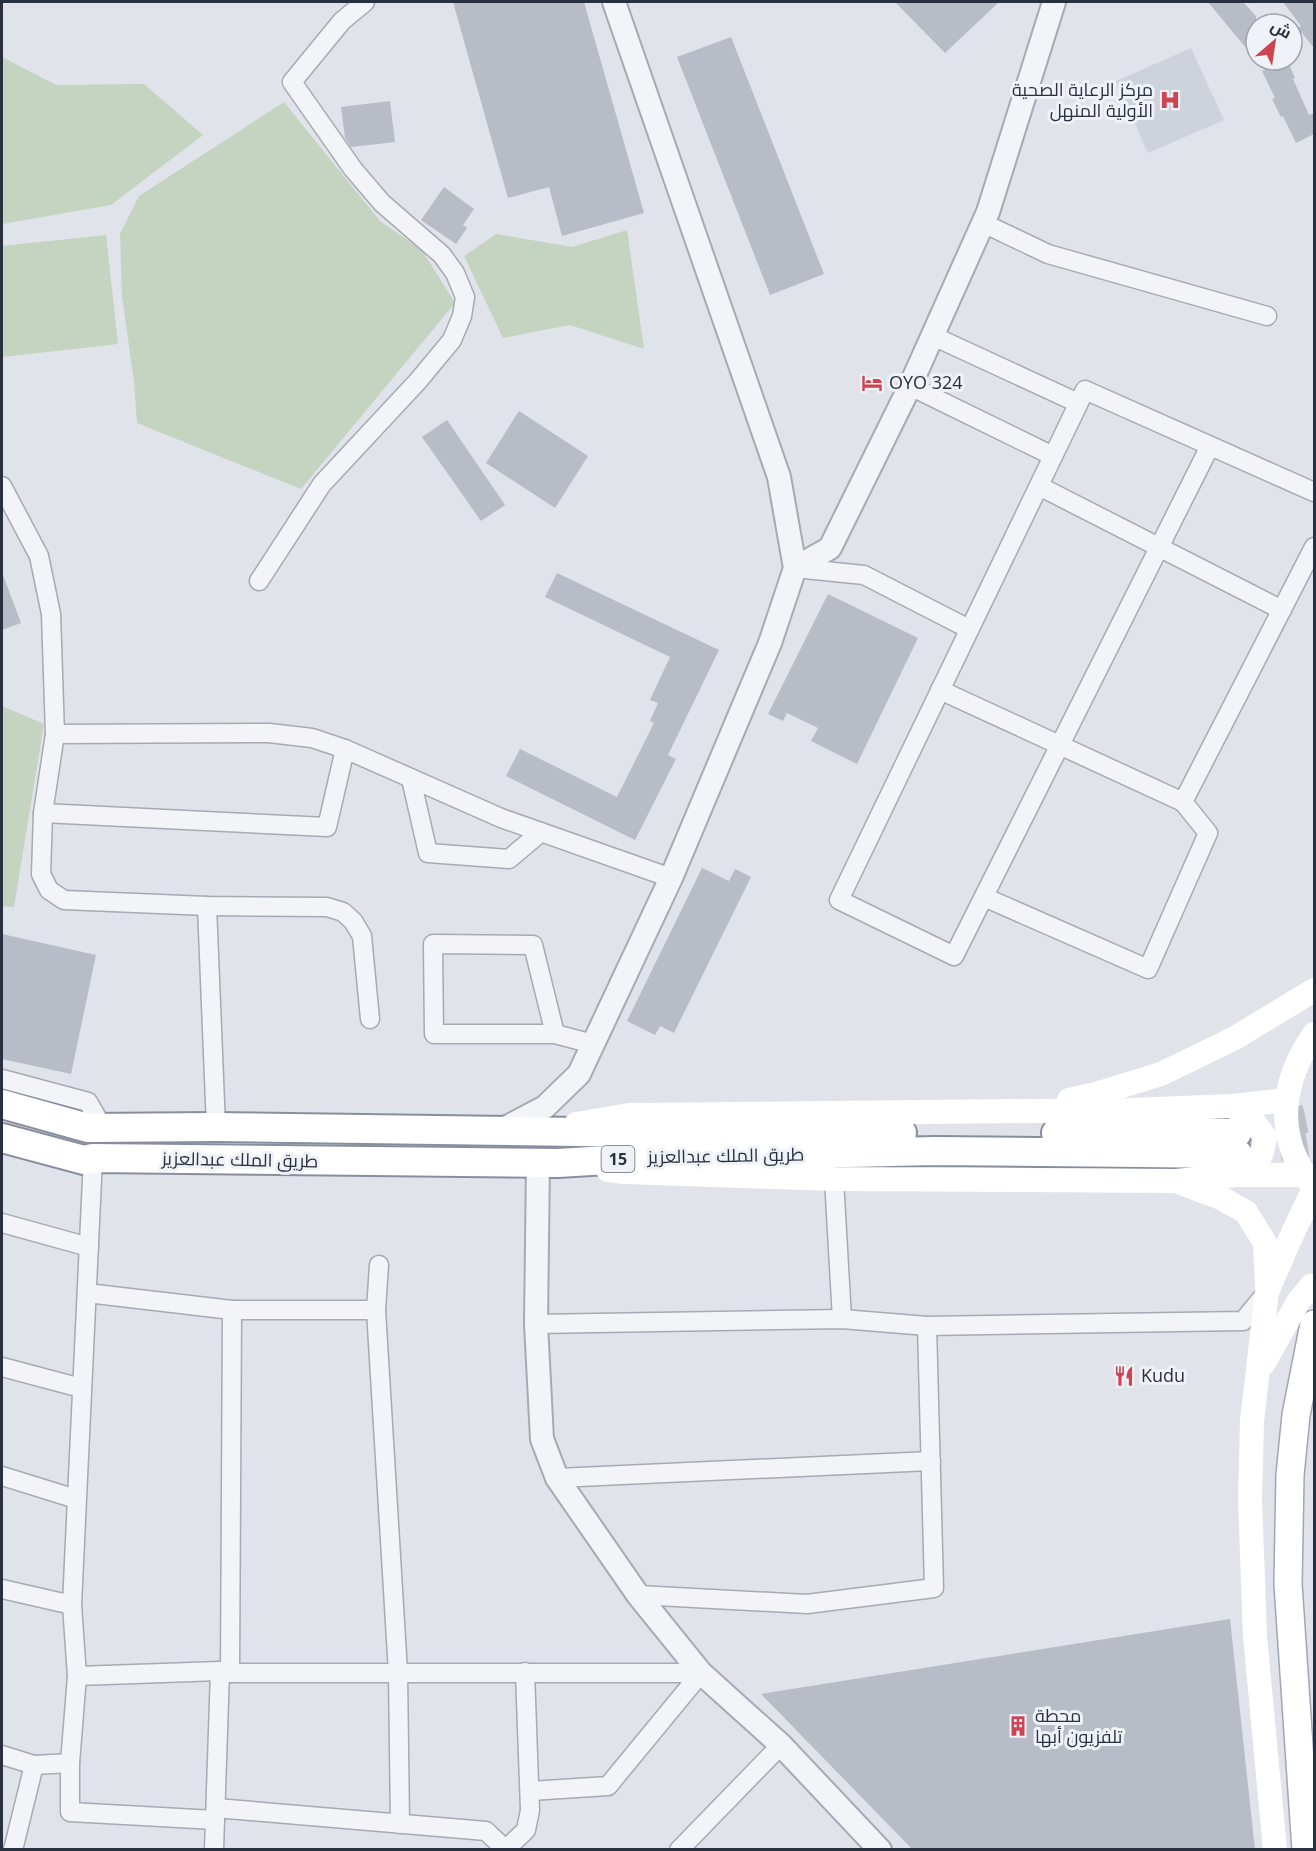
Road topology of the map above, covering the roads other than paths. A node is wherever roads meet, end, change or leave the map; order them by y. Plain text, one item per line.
1 (365, 2) edge
2 (614, 2) edge
3 (1054, 2) edge
4 (983, 223) junction
5 (1267, 316) dead end
6 (933, 336) junction
7 (910, 386) junction
8 (1078, 404) junction
9 (1210, 446) junction
10 (1053, 456) junction
11 (2, 486) edge
12 (1038, 486) junction
13 (1314, 492) edge
14 (1159, 547) junction
15 (1314, 547) edge
16 (795, 568) junction
17 (260, 581) dead end
18 (1282, 610) junction
19 (969, 629) junction
20 (940, 690) junction
21 (55, 734) junction
22 (1060, 745) junction
23 (345, 749) junction
24 (411, 779) junction
25 (1183, 802) junction
26 (43, 813) junction
27 (541, 832) junction
28 (671, 878) junction
29 (984, 897) junction
30 (207, 906) junction
31 (1314, 990) edge
32 (370, 1019) dead end
33 (555, 1034) junction
34 (1314, 1034) edge
35 (593, 1044) junction
36 (2, 1079) edge
37 (1286, 1100) junction
38 (2, 1104) edge
39 (1018, 1111) junction
40 (216, 1127) junction
41 (103, 1128) junction
42 (501, 1130) junction
43 (540, 1130) junction
44 (2, 1138) edge
45 (1236, 1142) junction
46 (93, 1158) junction
47 (548, 1162) junction
48 (834, 1179) junction
49 (1176, 1181) junction
50 (1311, 1184) edge
51 (2, 1222) edge
52 (89, 1247) junction
53 (380, 1264) dead end
54 (1314, 1287) edge
55 (1268, 1292) junction
56 (87, 1293) junction
57 (232, 1310) junction
58 (376, 1310) junction
59 (842, 1319) junction
60 (537, 1324) junction
61 (927, 1326) junction
62 (1313, 1332) edge
63 (2, 1367) edge
64 (1258, 1374) junction
65 (81, 1388) junction
66 (931, 1461) junction
67 (2, 1476) edge
68 (557, 1478) junction
69 (76, 1499) junction
70 (2, 1589) edge
71 (638, 1595) junction
72 (72, 1605) junction
73 (225, 1672) junction
74 (398, 1672) junction
75 (525, 1672) junction
76 (701, 1672) junction
77 (77, 1676) junction
78 (781, 1745) junction
79 (2, 1755) edge
80 (70, 1763) junction
81 (34, 1765) junction
82 (530, 1791) junction
83 (215, 1814) junction
84 (400, 1824) junction
85 (506, 1849) edge
86 (13, 1850) edge
87 (214, 1850) edge
88 (679, 1850) edge
89 (880, 1850) edge
90 (1275, 1850) edge
91 (1306, 1850) edge

1 - 17 street
2 - 16 street
3 - 4 street
4 - 5 street
4 - 6 street
6 - 7 street
6 - 8 street
7 - 10 street
7 - 16 street
8 - 9 street
8 - 10 street
9 - 13 street
9 - 14 street
10 - 12 street
11 - 21 street
12 - 14 street
12 - 19 street
14 - 18 street
14 - 22 street
15 - 18 street
16 - 19 street
16 - 28 street
18 - 25 street
19 - 20 street
20 - 22 street
20 - 29 street
21 - 23 street
21 - 26 street
22 - 25 street
22 - 29 street
23 - 24 street
23 - 26 street
24 - 27 street
24 - 27 street
25 - 29 street
26 - 30 street
27 - 28 street
28 - 35 street
30 - 32 street
30 - 40 street
31 - 39 main road
33 - 33 street
33 - 35 street
34 - 37 main road
35 - 42 street
36 - 41 street
37 - 45 main road
37 - 50 main road
38 - 41 highway, طريق الملك عبدالعزيز / 15
39 - 43 main road
39 - 45 main road
40 - 41 highway, طريق الملك عبدالعزيز / 15
40 - 42 highway, طريق الملك عبدالعزيز / 15
42 - 43 highway, طريق الملك عبدالعزيز / 15
43 - 45 highway, طريق الملك عبدالعزيز / 15
44 - 46 highway, طريق الملك عبدالعزيز / 15
45 - 47 highway, طريق الملك عبدالعزيز / 15
45 - 49 main road
45 - 50 main road
46 - 47 highway, طريق الملك عبدالعزيز / 15
46 - 52 street
47 - 48 main road
47 - 60 street
48 - 49 main road
48 - 59 street
49 - 55 main road
50 - 55 main road
51 - 52 street
52 - 56 street
53 - 58 street
54 - 64 main road
55 - 61 street
55 - 64 main road
56 - 57 street
56 - 65 street
57 - 58 street
57 - 73 street
58 - 74 street
59 - 60 street
59 - 61 street
60 - 68 street
61 - 66 street
62 - 91 main road
63 - 65 street
64 - 90 main road
65 - 69 street
66 - 68 street
66 - 71 street
67 - 69 street
68 - 71 street
69 - 72 street
70 - 72 street
71 - 76 street
72 - 77 street
73 - 74 street
73 - 77 street
73 - 83 street
74 - 75 street
74 - 84 street
75 - 76 street
75 - 82 street
76 - 78 street
76 - 82 street
77 - 80 street
78 - 88 street
78 - 89 street
79 - 81 street
80 - 81 street
80 - 83 street
81 - 86 street
82 - 85 street
83 - 84 street
83 - 87 street
84 - 85 street

